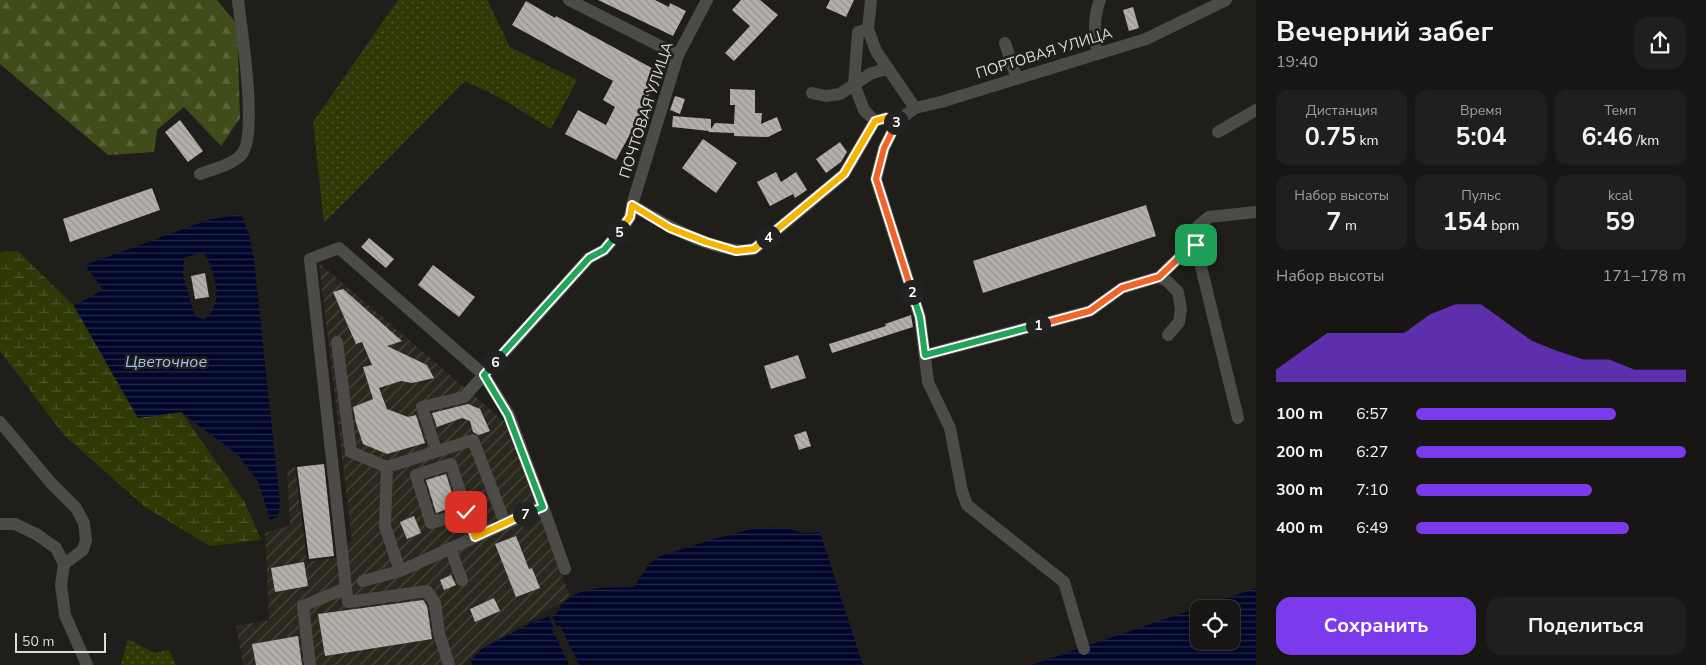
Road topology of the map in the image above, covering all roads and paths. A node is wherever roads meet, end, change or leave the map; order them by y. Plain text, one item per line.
1 (238, 0) edge
2 (569, 0) edge
3 (707, 0) edge
4 (871, 0) edge
5 (1226, 0) edge
6 (1097, 3) edge
7 (1206, 4) edge
8 (868, 29) junction
9 (1004, 43) dead end
10 (1098, 54) junction
11 (678, 55) junction
12 (888, 68) junction
13 (1017, 78) junction
14 (854, 84) junction
15 (812, 93) dead end
16 (915, 108) junction
17 (1256, 110) edge
18 (875, 121) junction
19 (897, 122) junction
20 (1218, 132) dead end
21 (200, 174) dead end
22 (632, 205) junction
23 (1256, 212) edge
24 (1196, 245) junction
25 (1159, 277) junction
26 (1168, 335) dead end
27 (336, 342) dead end
28 (925, 355) junction
29 (484, 375) junction
30 (1238, 418) dead end
31 (0, 422) edge
32 (436, 450) junction
33 (387, 467) junction
34 (543, 507) junction
35 (466, 512) junction
36 (505, 523) junction
37 (0, 524) edge
38 (475, 537) junction
39 (450, 548) junction
40 (64, 564) junction
41 (565, 569) dead end
42 (400, 571) junction
43 (462, 580) dead end
44 (363, 581) dead end
45 (346, 588) junction
46 (1084, 649) dead end
47 (87, 665) edge
48 (310, 665) edge
49 (449, 665) edge

1 - 21 street
2 - 11 street
3 - 11 street, ПОЧТОВАЯ УЛИЦА
4 - 8 street
5 - 7 street, ПОРТОВАЯ УЛИЦА
6 - 10 street
7 - 10 street, ПОРТОВАЯ УЛИЦА
8 - 12 street
8 - 14 street
9 - 13 street
10 - 13 street, ПОРТОВАЯ УЛИЦА
11 - 22 street, ПОЧТОВАЯ УЛИЦА
12 - 14 street
12 - 16 street
13 - 16 street, ПОРТОВАЯ УЛИЦА
14 - 15 street
14 - 18 street
16 - 19 street, ПОРТОВАЯ УЛИЦА
17 - 20 street
18 - 19 street
18 - 22 street
19 - 28 street, ПОРТОВАЯ УЛИЦА
22 - 29 street, ПОЧТОВАЯ УЛИЦА
23 - 24 street
24 - 25 street
24 - 30 street
25 - 26 street
25 - 28 street
27 - 33 street
28 - 46 street
29 - 32 street, ПОЧТОВАЯ УЛИЦА
29 - 34 street
29 - 45 street
31 - 40 street
32 - 33 street
32 - 36 street
33 - 42 street
34 - 36 street
34 - 41 street
35 - 35 street
35 - 38 street
36 - 38 street
37 - 40 street
38 - 39 street
39 - 42 street
39 - 43 street
40 - 47 street
42 - 44 street
45 - 48 street
45 - 49 street

